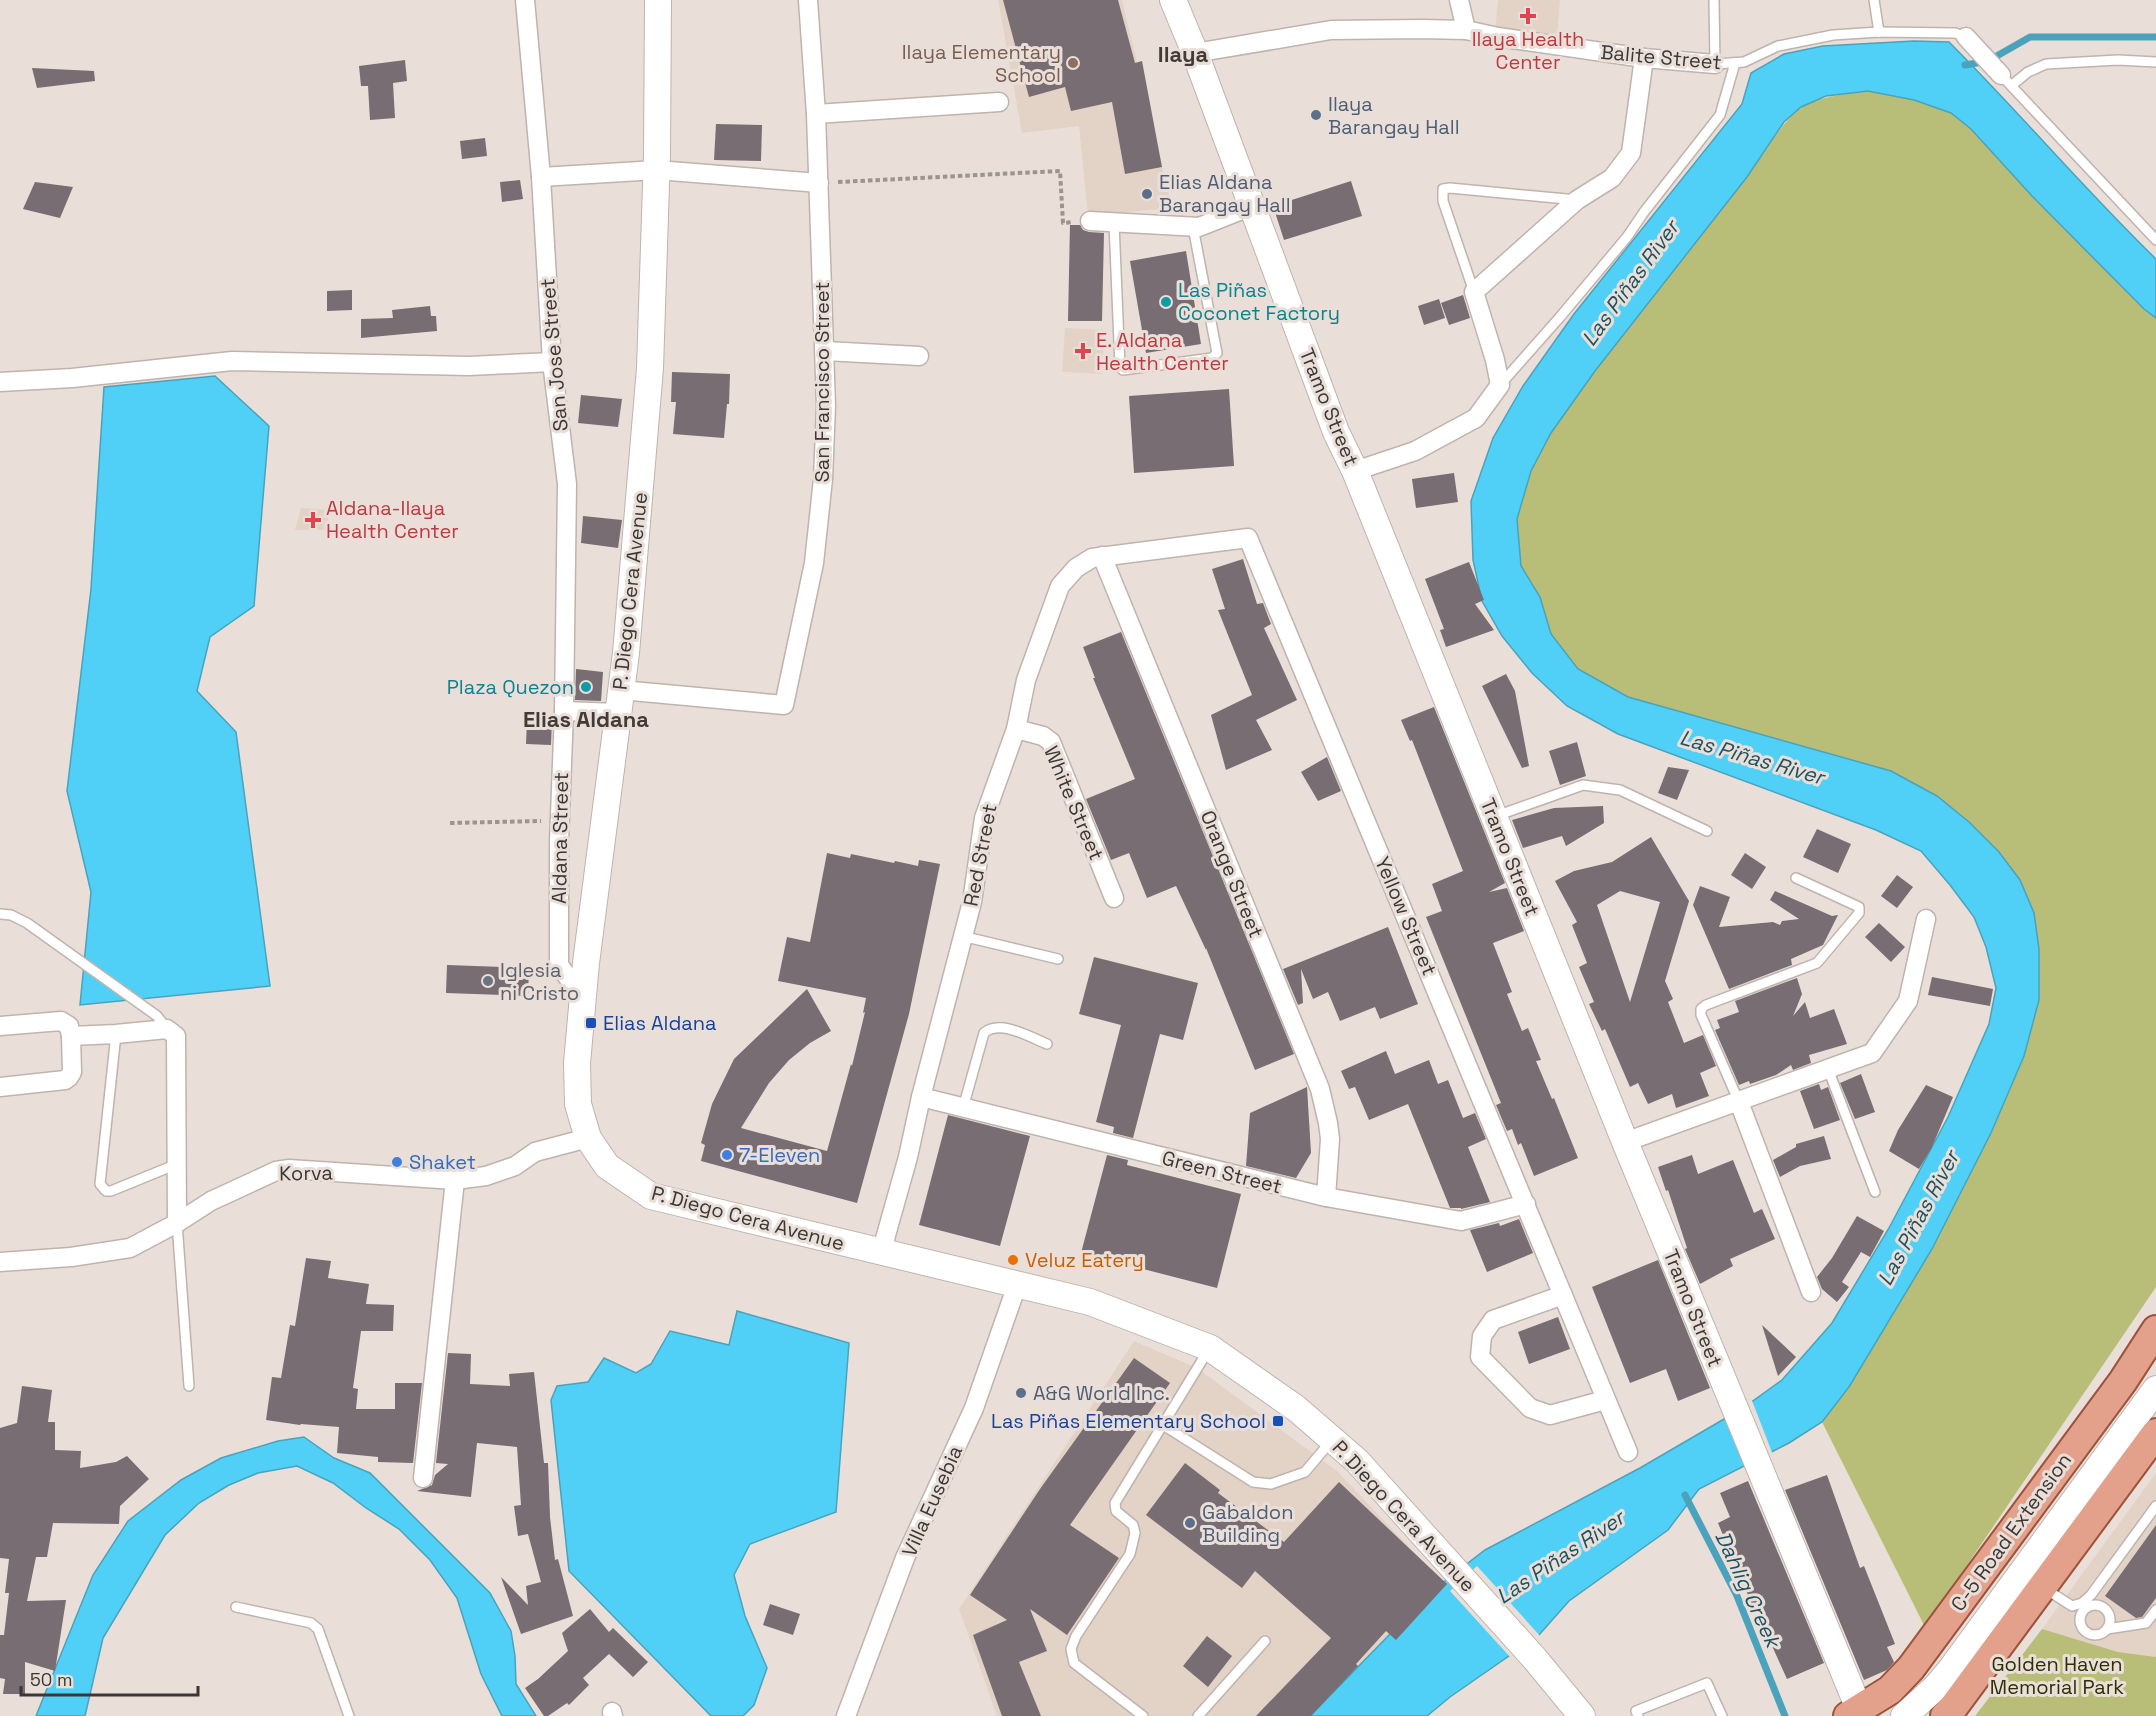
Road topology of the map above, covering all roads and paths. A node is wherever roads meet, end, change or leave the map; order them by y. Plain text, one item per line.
1 (525, 0) edge
2 (658, 0) edge
3 (808, 0) edge
4 (1173, 0) edge
5 (1459, 0) edge
6 (1714, 0) edge
7 (1874, 0) edge
8 (1466, 30) junction
9 (1879, 32) junction
10 (1966, 37) joint
11 (1195, 53) junction
12 (1644, 58) junction
13 (2156, 62) edge
14 (1735, 63) junction
15 (1715, 64) junction
16 (2007, 80) junction
17 (999, 102) dead end
18 (816, 114) junction
19 (657, 170) junction
20 (541, 177) junction
21 (819, 183) junction
22 (1577, 200) junction
23 (1252, 206) junction
24 (1090, 221) joint
25 (1113, 223) junction
26 (1193, 226) junction
27 (2156, 240) edge
28 (1474, 292) junction
29 (825, 351) junction
30 (919, 356) dead end
31 (552, 362) junction
32 (0, 382) edge
33 (1500, 385) junction
34 (1355, 471) junction
35 (1248, 538) joint
36 (1102, 556) junction
37 (619, 702) junction
38 (564, 711) junction
39 (1016, 729) junction
40 (1494, 817) junction
41 (559, 821) junction
42 (450, 823) dead end
43 (1707, 831) dead end
44 (1796, 878) dead end
45 (1114, 898) dead end
46 (0, 914) edge
47 (1926, 918) dead end
48 (962, 936) junction
49 (1058, 959) dead end
50 (582, 997) junction
51 (0, 1026) edge
52 (167, 1029) junction
53 (116, 1035) junction
54 (72, 1036) junction
55 (1047, 1044) dead end
56 (1828, 1069) junction
57 (0, 1088) edge
58 (921, 1097) junction
59 (1739, 1102) junction
60 (963, 1108) junction
61 (588, 1138) junction
62 (1625, 1142) junction
63 (177, 1164) junction
64 (455, 1180) junction
65 (1875, 1192) dead end
66 (1326, 1197) junction
67 (1526, 1204) junction
68 (177, 1223) junction
69 (881, 1253) junction
70 (0, 1262) edge
71 (1017, 1285) junction
72 (1811, 1292) dead end
73 (1563, 1295) junction
74 (2156, 1329) edge
75 (1210, 1348) junction
76 (189, 1386) dead end
77 (2152, 1395) edge
78 (1605, 1400) junction
79 (1163, 1425) junction
80 (1333, 1439) junction
81 (2153, 1444) edge
82 (1628, 1452) dead end
83 (423, 1478) dead end
84 (2156, 1506) edge
85 (2042, 1587) junction
86 (2072, 1606) junction
87 (236, 1607) dead end
88 (2156, 1610) edge
89 (2084, 1611) junction
90 (2107, 1629) junction
91 (1265, 1641) dead end
92 (1856, 1714) edge
93 (1953, 1714) edge
94 (349, 1716) edge
95 (846, 1716) edge
96 (1143, 1716) edge
97 (1198, 1716) edge
98 (1582, 1716) edge
99 (1638, 1716) edge
100 (1722, 1716) edge
101 (1904, 1716) edge

1 - 20 street, San Jose Street
2 - 19 main road, P. Diego Cera Avenue
3 - 18 street, San Francisco Street
4 - 11 main road, Tramo Street
5 - 8 street
6 - 15 lane
7 - 9 lane
8 - 11 street, Balite Street
8 - 12 street, Balite Street
9 - 10 lane, Balite Street
9 - 14 lane, Balite Street
10 - 16 street, Balite Street
11 - 23 main road, Tramo Street
12 - 15 street, Balite Street
12 - 22 street
13 - 16 lane
14 - 15 lane, Balite Street
14 - 33 lane
16 - 27 lane
17 - 18 street
18 - 21 street, San Francisco Street
19 - 20 street
19 - 21 street
19 - 37 main road, P. Diego Cera Avenue
20 - 31 street, San Jose Street
21 - 24 path
21 - 29 street, San Francisco Street
22 - 28 street
22 - 28 lane
23 - 26 street
23 - 34 main road, Tramo Street
24 - 25 street
25 - 26 street
25 - 26 lane
28 - 33 street
29 - 30 street
29 - 37 street, San Francisco Street
31 - 32 street
31 - 38 street, San Jose Street
33 - 34 street
34 - 40 main road, Tramo Street
35 - 36 street, Red Street
35 - 67 street, Yellow Street
36 - 39 street, Red Street
36 - 66 street, Orange Street
37 - 38 street
37 - 50 main road, P. Diego Cera Avenue
38 - 41 street, Aldana Street
39 - 45 street, White Street
39 - 48 street, Red Street
40 - 43 lane
40 - 62 main road, Tramo Street
41 - 42 path
41 - 50 street, Aldana Street
44 - 59 lane
46 - 52 lane
47 - 56 street
48 - 49 lane
48 - 58 street, Red Street
50 - 61 main road, P. Diego Cera Avenue
51 - 54 street
52 - 53 street
52 - 63 street
53 - 54 street
53 - 63 lane
54 - 57 street
55 - 60 lane
56 - 59 street
56 - 65 lane
58 - 60 street, Green Street
58 - 69 street, Red Street
59 - 62 street
59 - 72 street
60 - 66 street, Green Street
61 - 64 street, Korva
61 - 69 main road, P. Diego Cera Avenue
62 - 92 main road, Tramo Street
63 - 68 street
64 - 68 street, Korva
64 - 83 street
66 - 67 street, Green Street
67 - 73 street, Yellow Street
68 - 70 street, Korva
68 - 76 lane
69 - 71 main road, P. Diego Cera Avenue
71 - 75 main road, P. Diego Cera Avenue
71 - 95 street, Villa Eusebia
73 - 78 street, Yellow Street
73 - 78 street
74 - 92 main road, C-5 Road Extension
75 - 79 lane
75 - 80 main road, P. Diego Cera Avenue
77 - 101 main road, C-5 Road Extension
78 - 82 street, Yellow Street
79 - 80 lane
79 - 96 lane
80 - 98 main road, P. Diego Cera Avenue
81 - 85 main road
84 - 86 lane
85 - 86 lane
85 - 93 main road
86 - 89 lane
87 - 94 lane
88 - 90 lane
89 - 90 lane
89 - 90 lane
91 - 97 lane
99 - 100 lane

